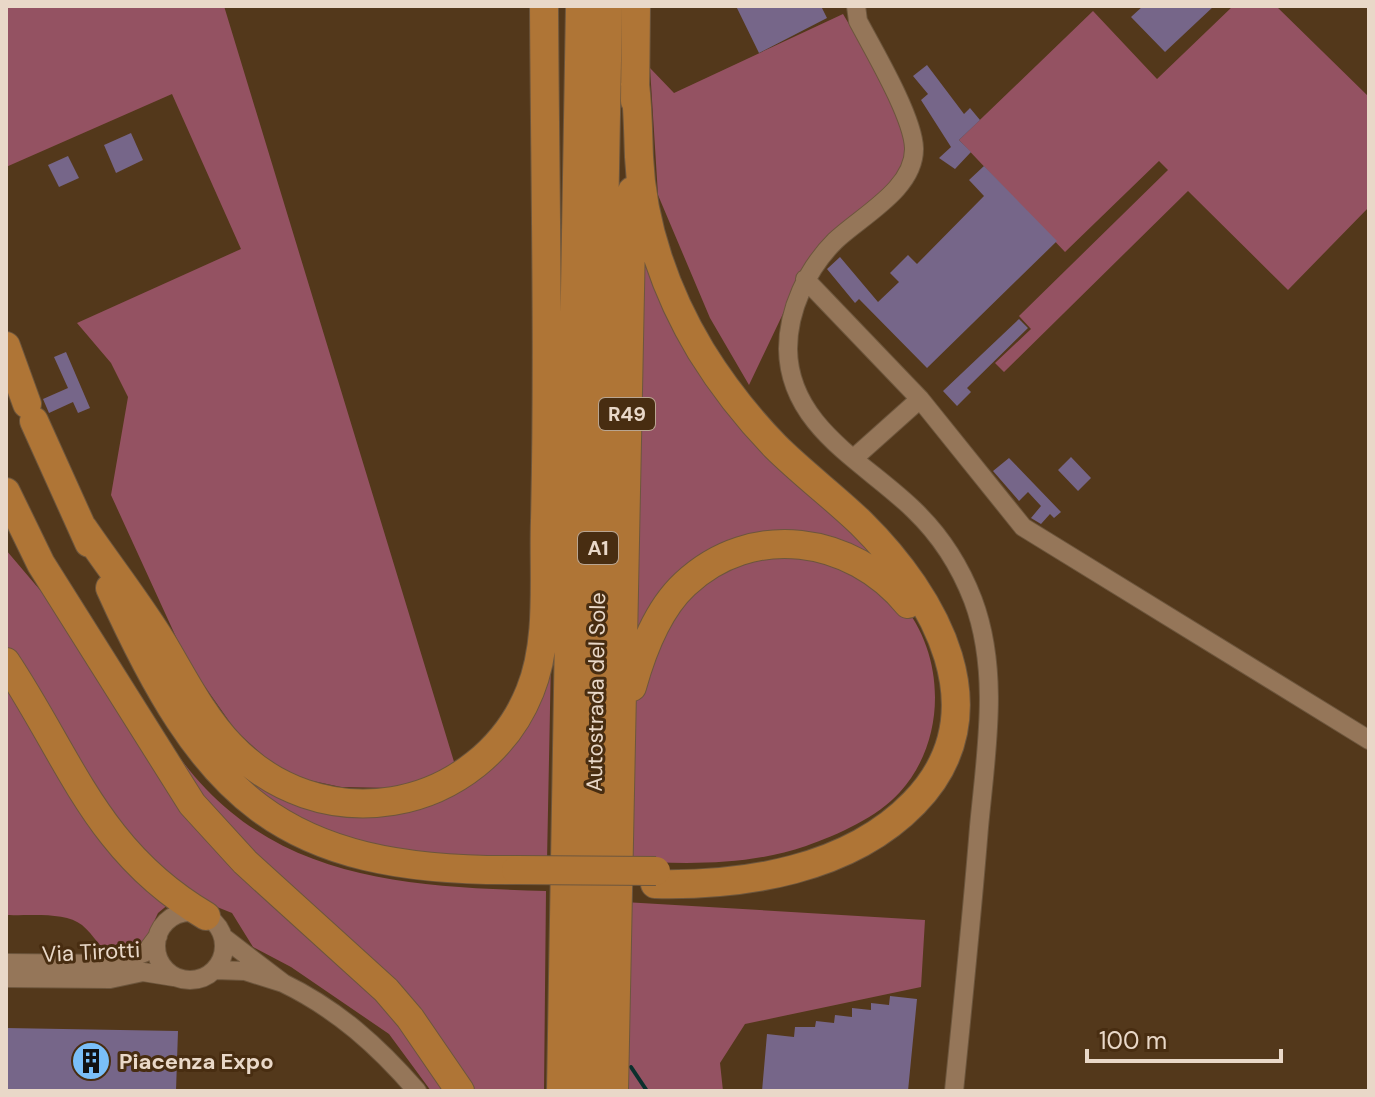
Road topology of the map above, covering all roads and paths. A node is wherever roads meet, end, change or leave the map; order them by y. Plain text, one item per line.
1 (544, 6) edge
2 (574, 6) edge
3 (580, 6) edge
4 (608, 6) edge
5 (636, 6) edge
6 (856, 6) edge
7 (579, 75) junction
8 (635, 84) junction
9 (805, 279) junction
10 (6, 346) edge
11 (920, 399) junction
12 (854, 458) junction
13 (10, 498) edge
14 (83, 528) junction
15 (6, 662) edge
16 (1369, 740) edge
17 (622, 743) junction
18 (517, 876) junction
19 (655, 878) junction
20 (215, 927) junction
21 (158, 936) junction
22 (6, 963) edge
23 (215, 970) junction
24 (178, 977) junction
25 (6, 978) edge
26 (283, 983) junction
27 (417, 1091) edge
28 (460, 1091) edge
29 (561, 1091) edge
30 (588, 1091) edge
31 (614, 1091) edge
32 (954, 1091) edge

1 - 14 highway
2 - 7 highway
3 - 7 highway, Autostrada del Sole / A1
4 - 30 highway, Autostrada del Sole / A1
5 - 8 highway, R49
6 - 9 street
7 - 29 highway, Autostrada del Sole / A1
8 - 17 highway, R49
8 - 19 highway
9 - 11 street
9 - 12 street
10 - 14 highway
11 - 12 street
11 - 16 street
12 - 32 street
13 - 18 highway
13 - 28 highway
14 - 18 highway
15 - 20 highway
17 - 19 highway
17 - 31 highway, R49
18 - 19 highway, bridge
20 - 21 street
20 - 23 street
20 - 26 street
21 - 22 street, Via Tirotti
21 - 24 street
23 - 24 street
23 - 26 street
24 - 25 street, Via Tirotti
26 - 27 street

